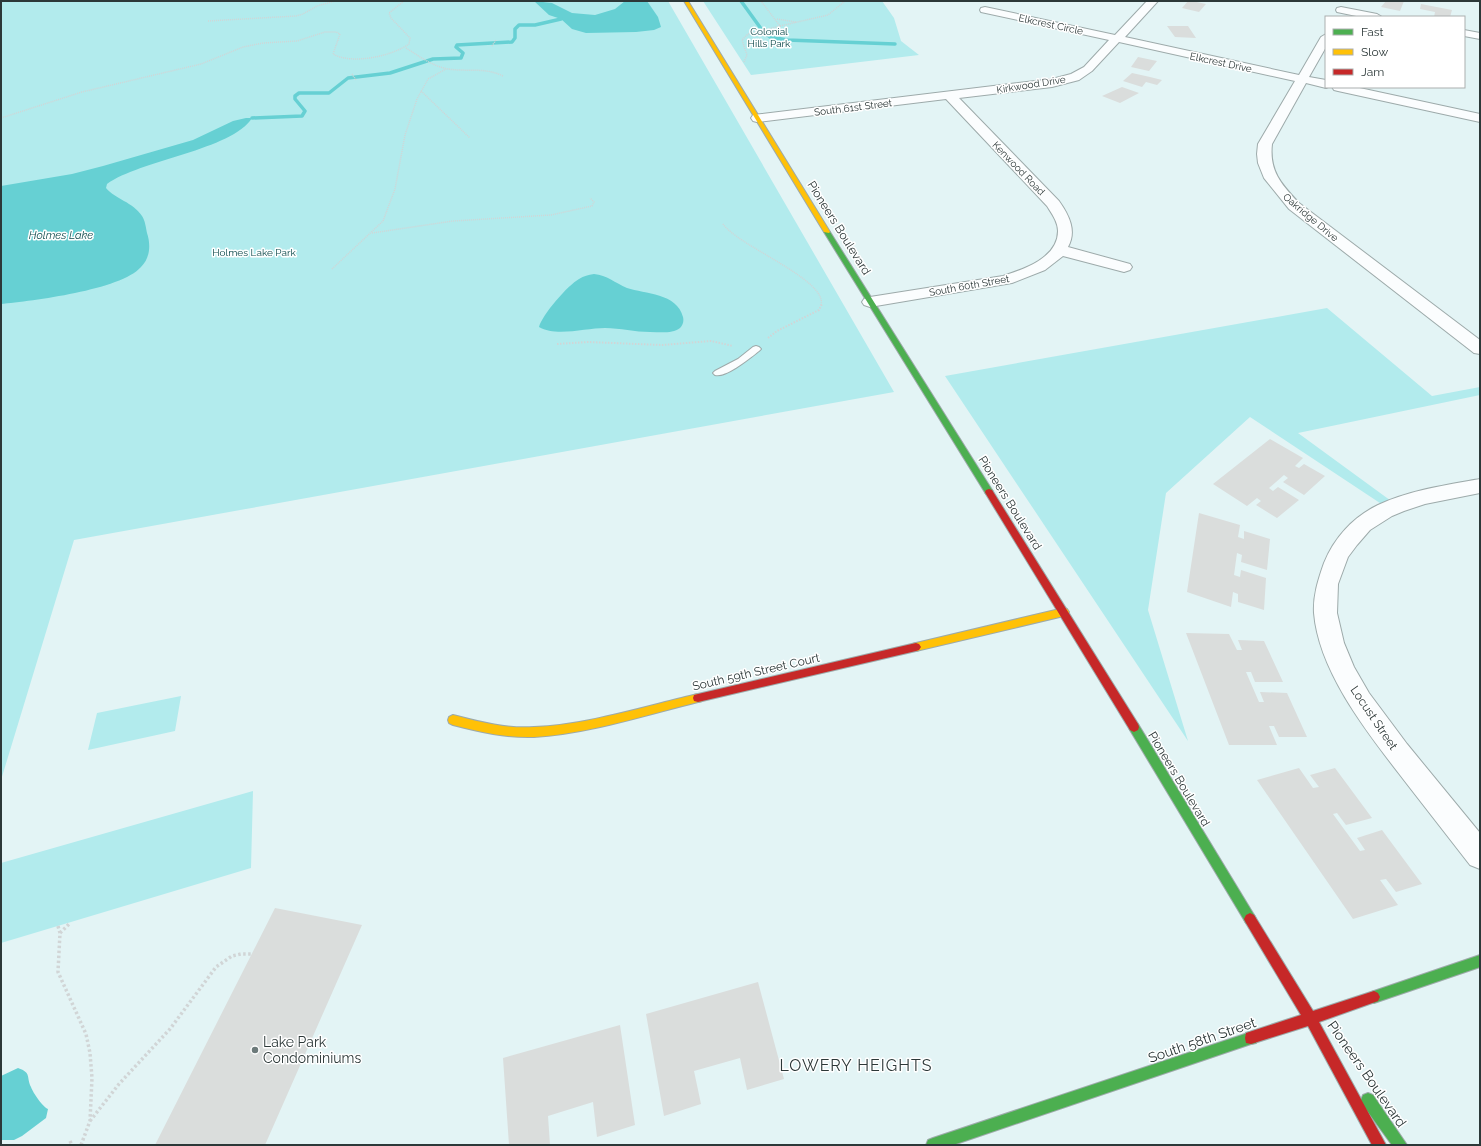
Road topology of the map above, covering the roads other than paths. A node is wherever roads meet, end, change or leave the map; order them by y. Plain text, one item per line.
1 (686, 1) edge
2 (1153, 1) edge
3 (1347, 1) edge
4 (985, 10) dead end
5 (1339, 14) edge
6 (1364, 16) edge
7 (1465, 33) edge
8 (1480, 36) edge
9 (1116, 39) junction
10 (1325, 39) edge
11 (1302, 79) junction
12 (1325, 84) edge
13 (1343, 88) edge
14 (950, 96) junction
15 (757, 118) junction
16 (1480, 118) edge
17 (1060, 250) junction
18 (1124, 267) dead end
19 (870, 302) junction
20 (756, 349) road end
21 (1480, 349) edge
22 (718, 372) dead end
23 (1480, 486) edge
24 (1064, 612) junction
25 (453, 720) dead end
26 (1480, 855) edge
27 (1480, 961) edge
28 (1311, 1019) junction
29 (1356, 1082) dead end
30 (1364, 1095) dead end
31 (934, 1145) edge
32 (1379, 1145) edge
33 (1400, 1145) edge

1 - 15 main road, Pioneers Boulevard
2 - 9 street, Kirkwood Drive
3 - 5 street
4 - 9 street, Elkcrest Circle
5 - 6 street
7 - 8 street
9 - 11 street, Elkcrest Drive
9 - 14 street, Kirkwood Drive
10 - 11 street, Oakridge Drive
11 - 12 street, Elkcrest Drive
11 - 21 street, Oakridge Drive
13 - 16 street
14 - 15 street, South 61st Street
14 - 17 street, Kenwood Road
15 - 19 main road, Pioneers Boulevard
17 - 18 street
17 - 19 street, South 60th Street
19 - 24 main road, Pioneers Boulevard
20 - 22 lane
23 - 26 street, Locust Street
24 - 25 main road, South 59th Street Court
24 - 28 main road, Pioneers Boulevard
27 - 28 main road, South 58th Street
28 - 29 main road, Pioneers Boulevard
28 - 31 main road, South 58th Street
28 - 32 main road, Pioneers Boulevard
30 - 33 main road, Pioneers Boulevard

